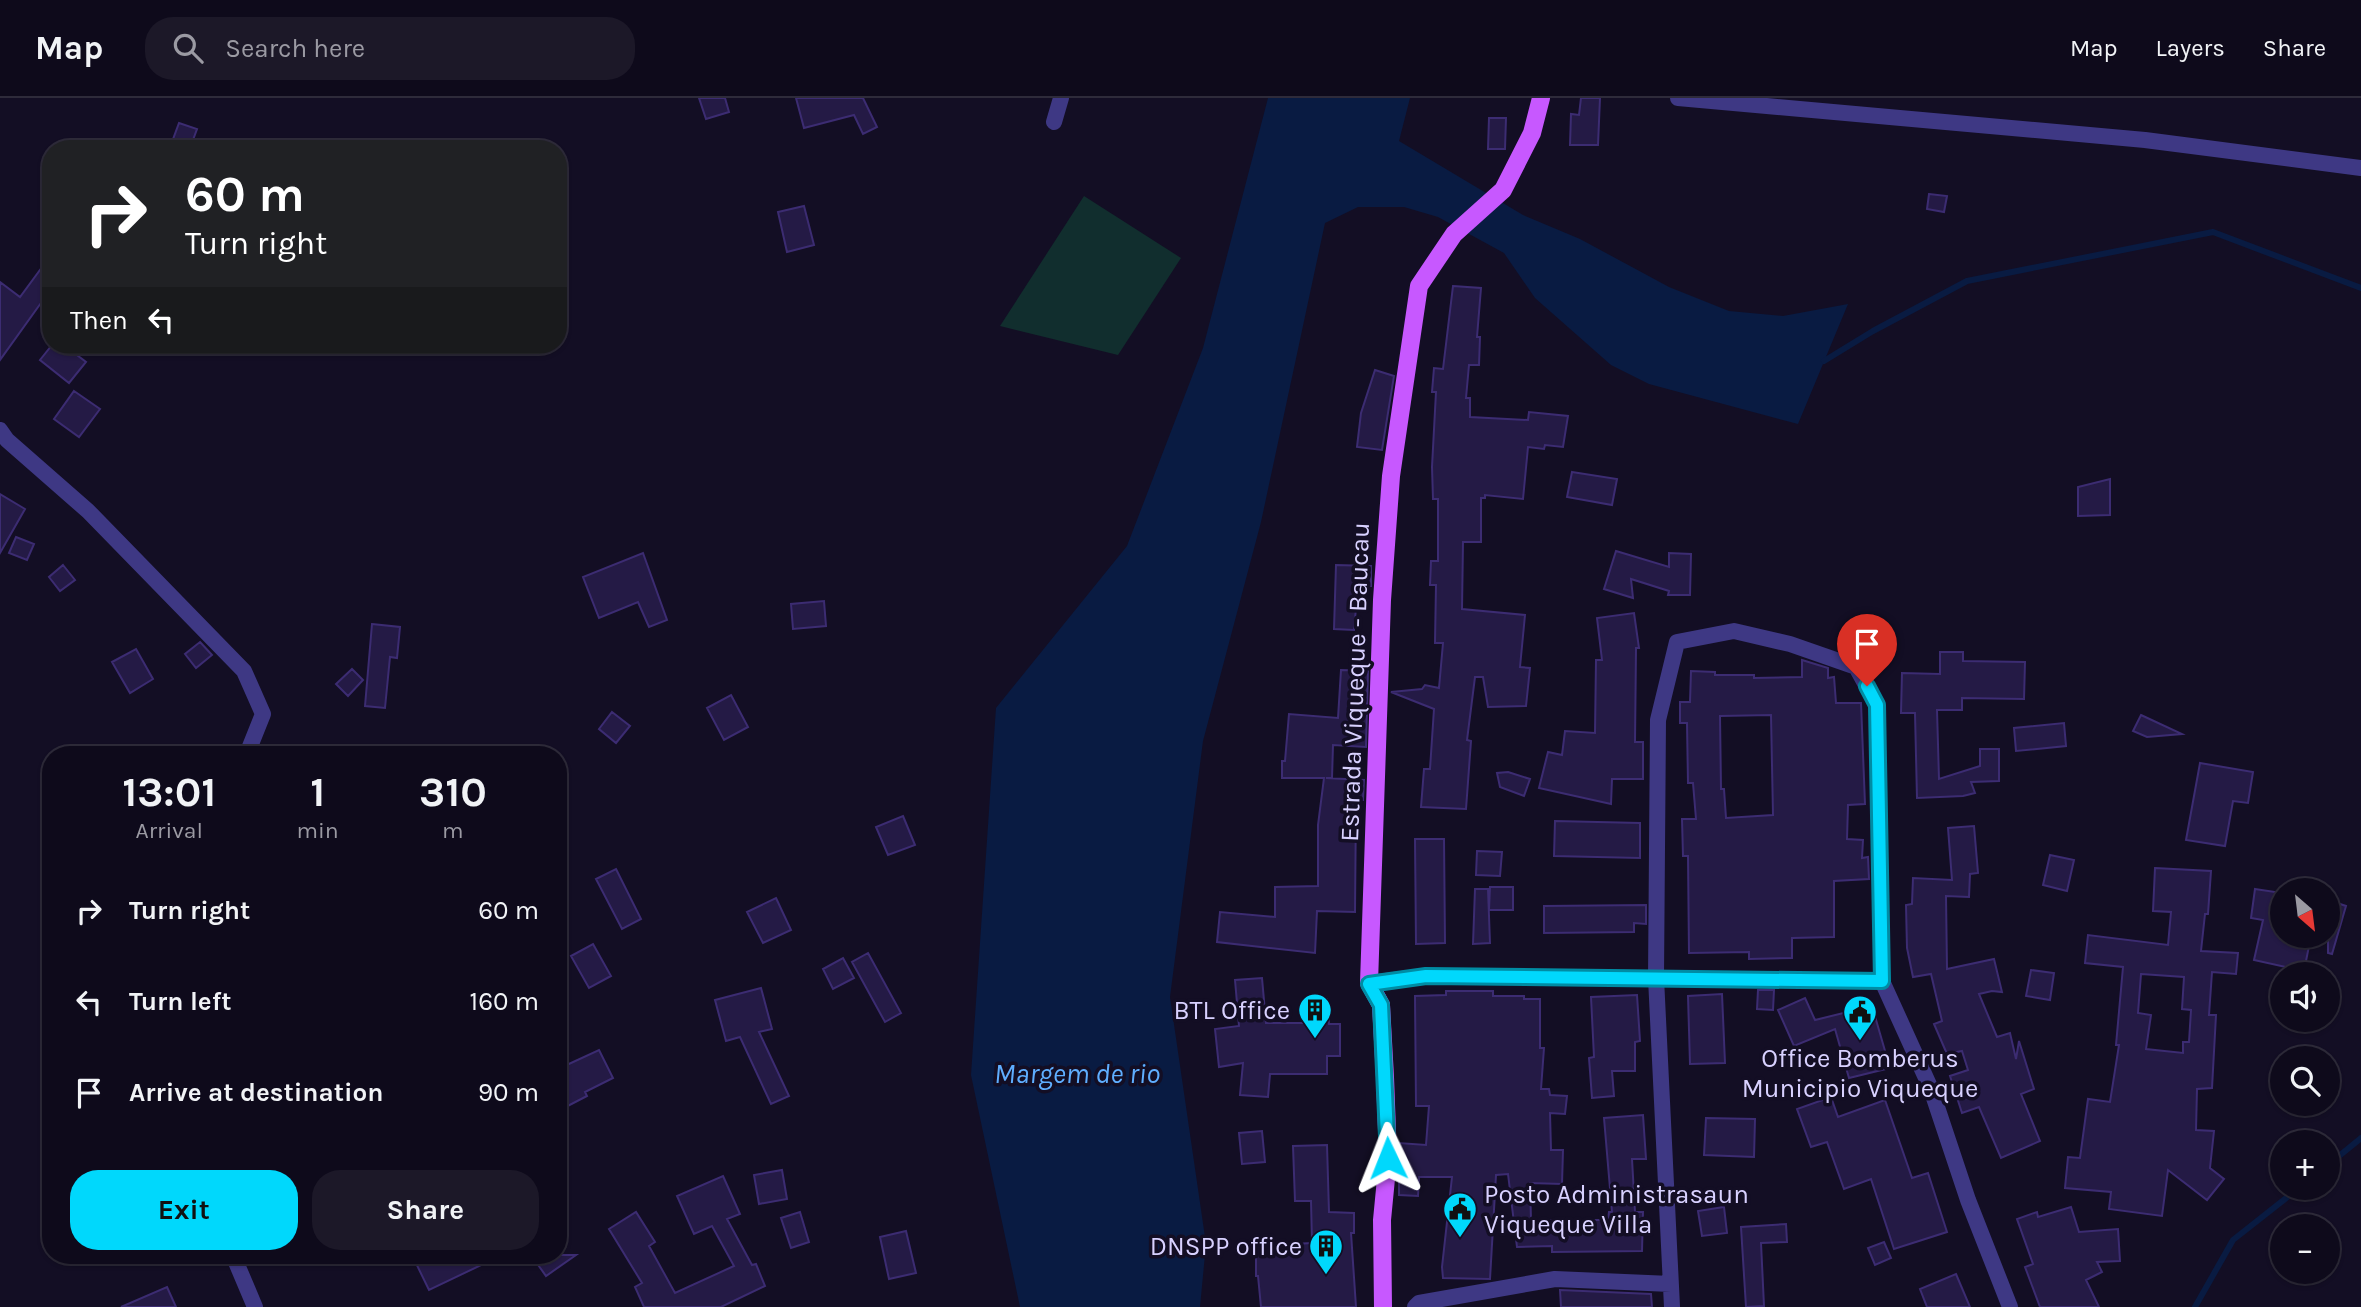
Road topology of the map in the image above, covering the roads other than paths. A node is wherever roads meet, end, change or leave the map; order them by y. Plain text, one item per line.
1 (1061, 98) edge
2 (1541, 98) edge
3 (1678, 98) edge
4 (1054, 122) dead end
5 (2361, 168) edge
6 (0, 430) edge
7 (250, 746) edge
8 (1656, 978) junction
9 (1882, 981) junction
10 (1369, 984) junction
11 (237, 1264) edge
12 (1671, 1284) junction
13 (256, 1307) edge
14 (1383, 1307) edge
15 (1415, 1307) edge
16 (1672, 1307) edge
17 (2010, 1307) edge

1 - 4 street
2 - 10 main road, Estrada Viqueque - Baucau
3 - 5 street
6 - 7 street
8 - 9 street
8 - 9 street
8 - 10 street
8 - 12 street
9 - 17 street
10 - 14 main road, Estrada Viqueque - Baucau
11 - 13 street
12 - 15 street
12 - 16 street

